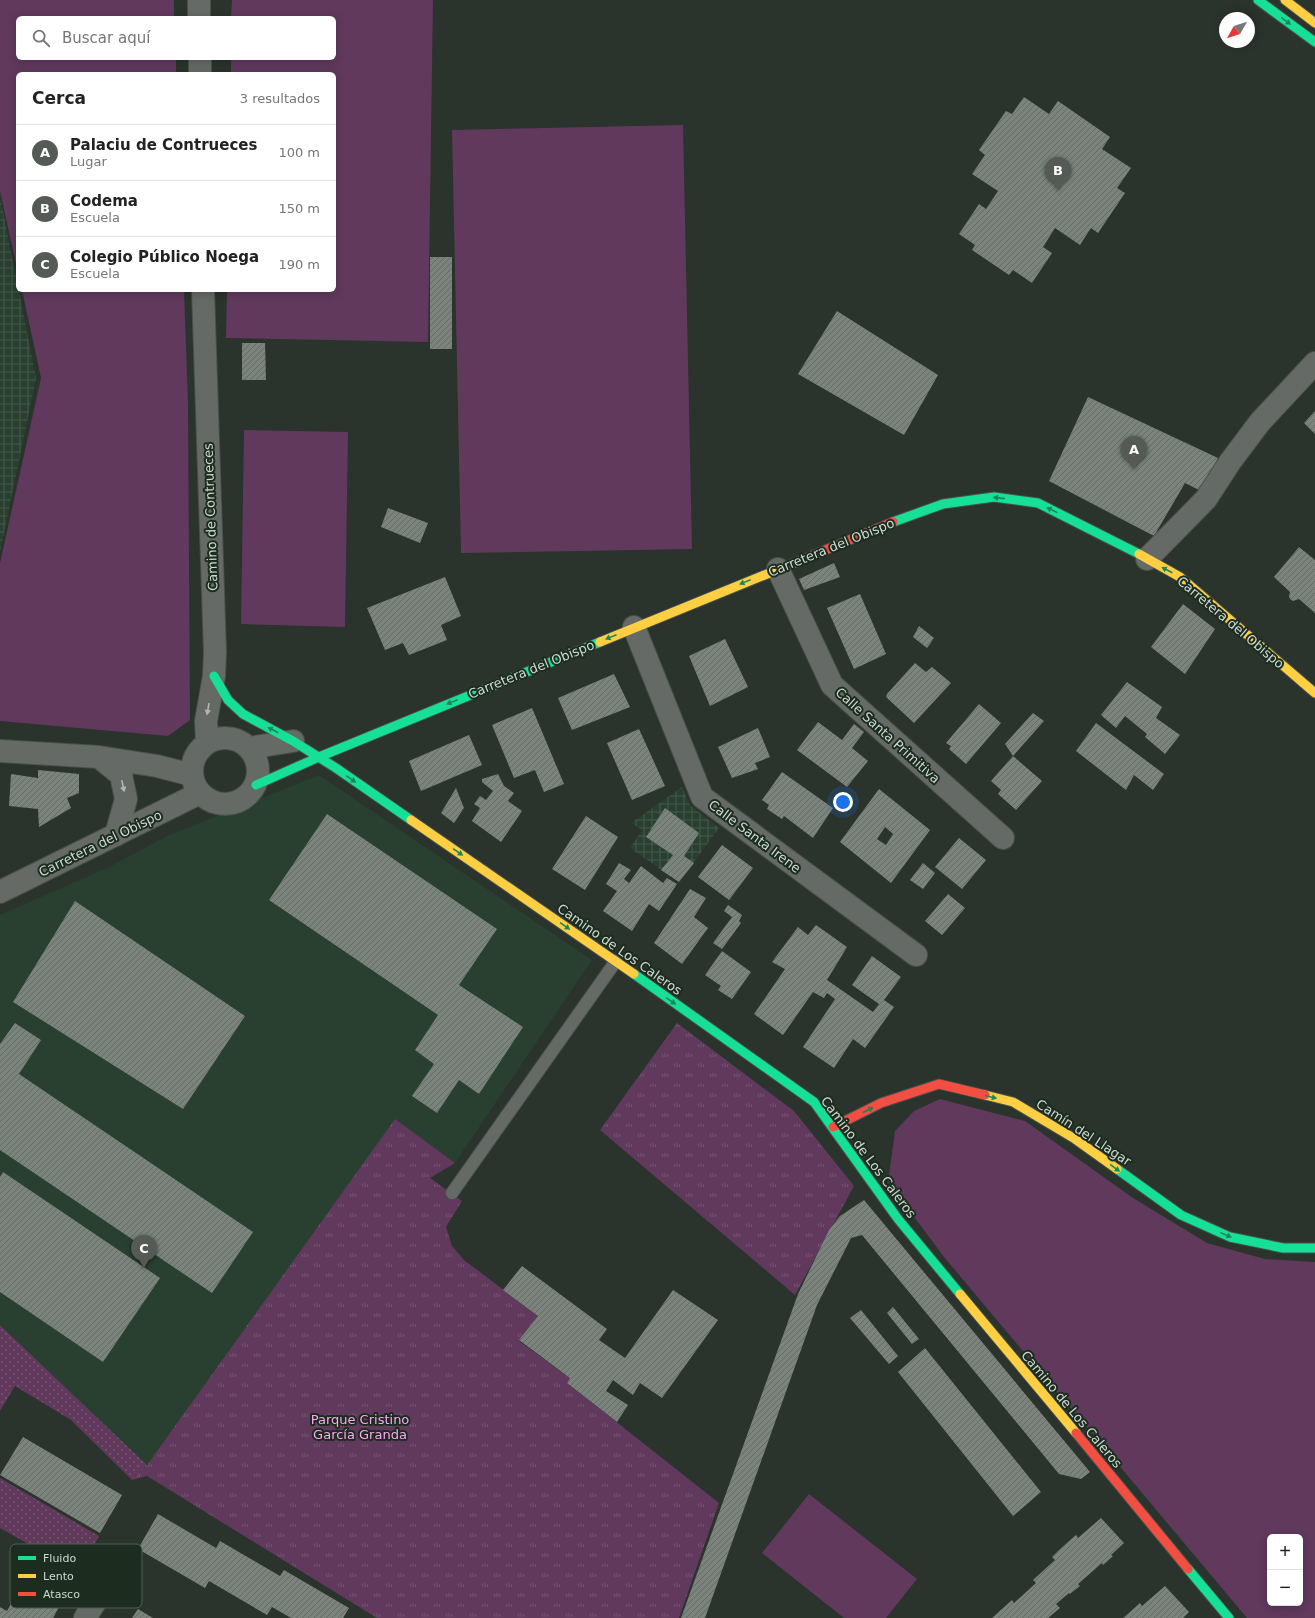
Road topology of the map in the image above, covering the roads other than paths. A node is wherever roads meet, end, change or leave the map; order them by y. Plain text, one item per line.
1 (199, 0) edge
2 (1258, 0) edge
3 (1285, 0) edge
4 (199, 16) edge
5 (1315, 23) edge
6 (1315, 42) edge
7 (200, 60) edge
8 (200, 72) edge
9 (203, 292) edge
10 (1315, 363) edge
11 (1147, 559) junction
12 (778, 569) junction
13 (634, 627) junction
14 (214, 676) junction
15 (1315, 693) edge
16 (243, 714) junction
17 (293, 741) junction
18 (207, 743) junction
19 (247, 746) junction
20 (0, 751) edge
21 (100, 757) junction
22 (319, 757) junction
23 (196, 784) junction
24 (256, 785) junction
25 (116, 835) junction
26 (1003, 838) dead end
27 (0, 892) edge
28 (916, 955) dead end
29 (616, 961) junction
30 (833, 1127) junction
31 (452, 1193) dead end
32 (1315, 1248) edge
33 (91, 1608) edge
34 (85, 1618) edge
35 (1229, 1618) edge

1 - 4 street
2 -> 6 main road
3 - 5 main road
7 - 8 street
9 - 14 street, Camino de Contrueces
10 - 11 street
11 -> 12 main road, Carretera del Obispo
15 -> 11 main road, Carretera del Obispo
12 -> 13 main road, Carretera del Obispo
12 - 26 street, Calle Santa Primitiva
13 -> 22 main road, Carretera del Obispo
13 - 28 street, Calle Santa Irene
14 - 16 main road
14 -> 18 street, Camino de Contrueces
17 -> 16 main road
16 - 19 street
17 - 19 street
17 - 22 main road
18 - 19 street
18 - 23 street
19 - 24 street
20 - 21 street
21 - 23 street
21 -> 25 street
22 - 24 main road, Carretera del Obispo
22 -> 29 main road, Camino de Los Caleros
23 - 24 street
23 - 25 street, Carretera del Obispo
25 - 27 street, Carretera del Obispo
29 -> 30 main road, Camino de Los Caleros
29 - 31 lane
30 -> 32 main road, Camín del Llagar
30 - 35 main road, Camino de Los Caleros
33 - 34 street

